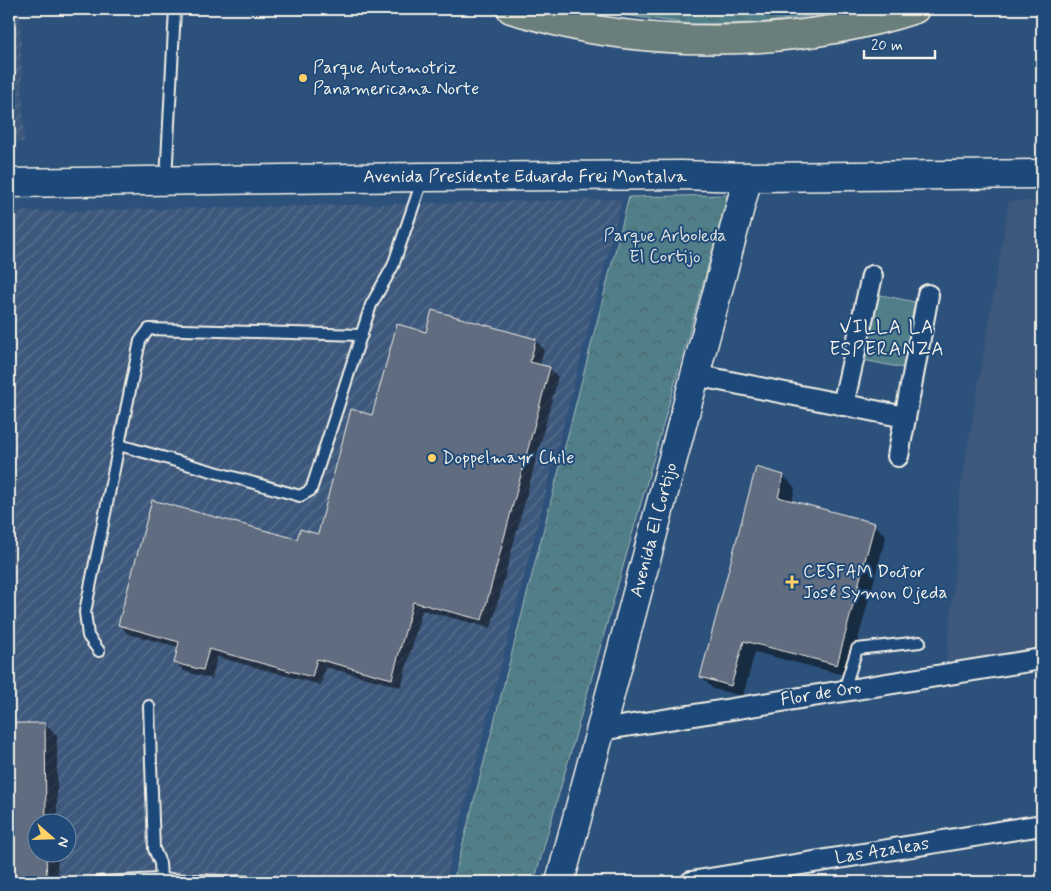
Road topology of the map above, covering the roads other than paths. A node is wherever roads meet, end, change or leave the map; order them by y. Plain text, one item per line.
1 (175, 9) edge
2 (511, 9) edge
3 (915, 9) edge
4 (1042, 174) edge
5 (748, 177) junction
6 (423, 178) junction
7 (166, 182) junction
8 (9, 183) edge
9 (872, 276) dead end
10 (928, 295) dead end
11 (362, 335) junction
12 (695, 375) junction
13 (843, 405) junction
14 (905, 417) junction
15 (119, 445) junction
16 (898, 456) dead end
17 (920, 642) dead end
18 (99, 651) dead end
19 (1042, 658) edge
20 (844, 690) junction
21 (149, 706) dead end
22 (601, 730) junction
23 (1042, 825) edge
24 (161, 880) junction
25 (200, 881) edge
26 (99, 882) edge
27 (254, 882) edge
28 (560, 882) edge
29 (692, 882) edge

1 - 7 lane
2 - 3 highway
4 - 5 main road, Avenida Presidente Eduardo Frei Montalva
5 - 6 main road, Avenida Presidente Eduardo Frei Montalva
5 - 12 main road, Avenida El Cortijo
6 - 7 main road, Avenida Presidente Eduardo Frei Montalva
6 - 11 lane
7 - 8 main road, Avenida Presidente Eduardo Frei Montalva
9 - 13 street
10 - 14 street
11 - 15 lane
11 - 15 lane
12 - 13 street
12 - 22 main road, Avenida El Cortijo
13 - 14 street
14 - 16 street
15 - 18 lane
17 - 20 lane
19 - 20 street, Flor de Oro
20 - 22 street, Flor de Oro
21 - 24 lane
22 - 28 main road, Avenida El Cortijo
23 - 29 street, Las Azaleas
24 - 25 lane
24 - 26 lane
25 - 27 lane

